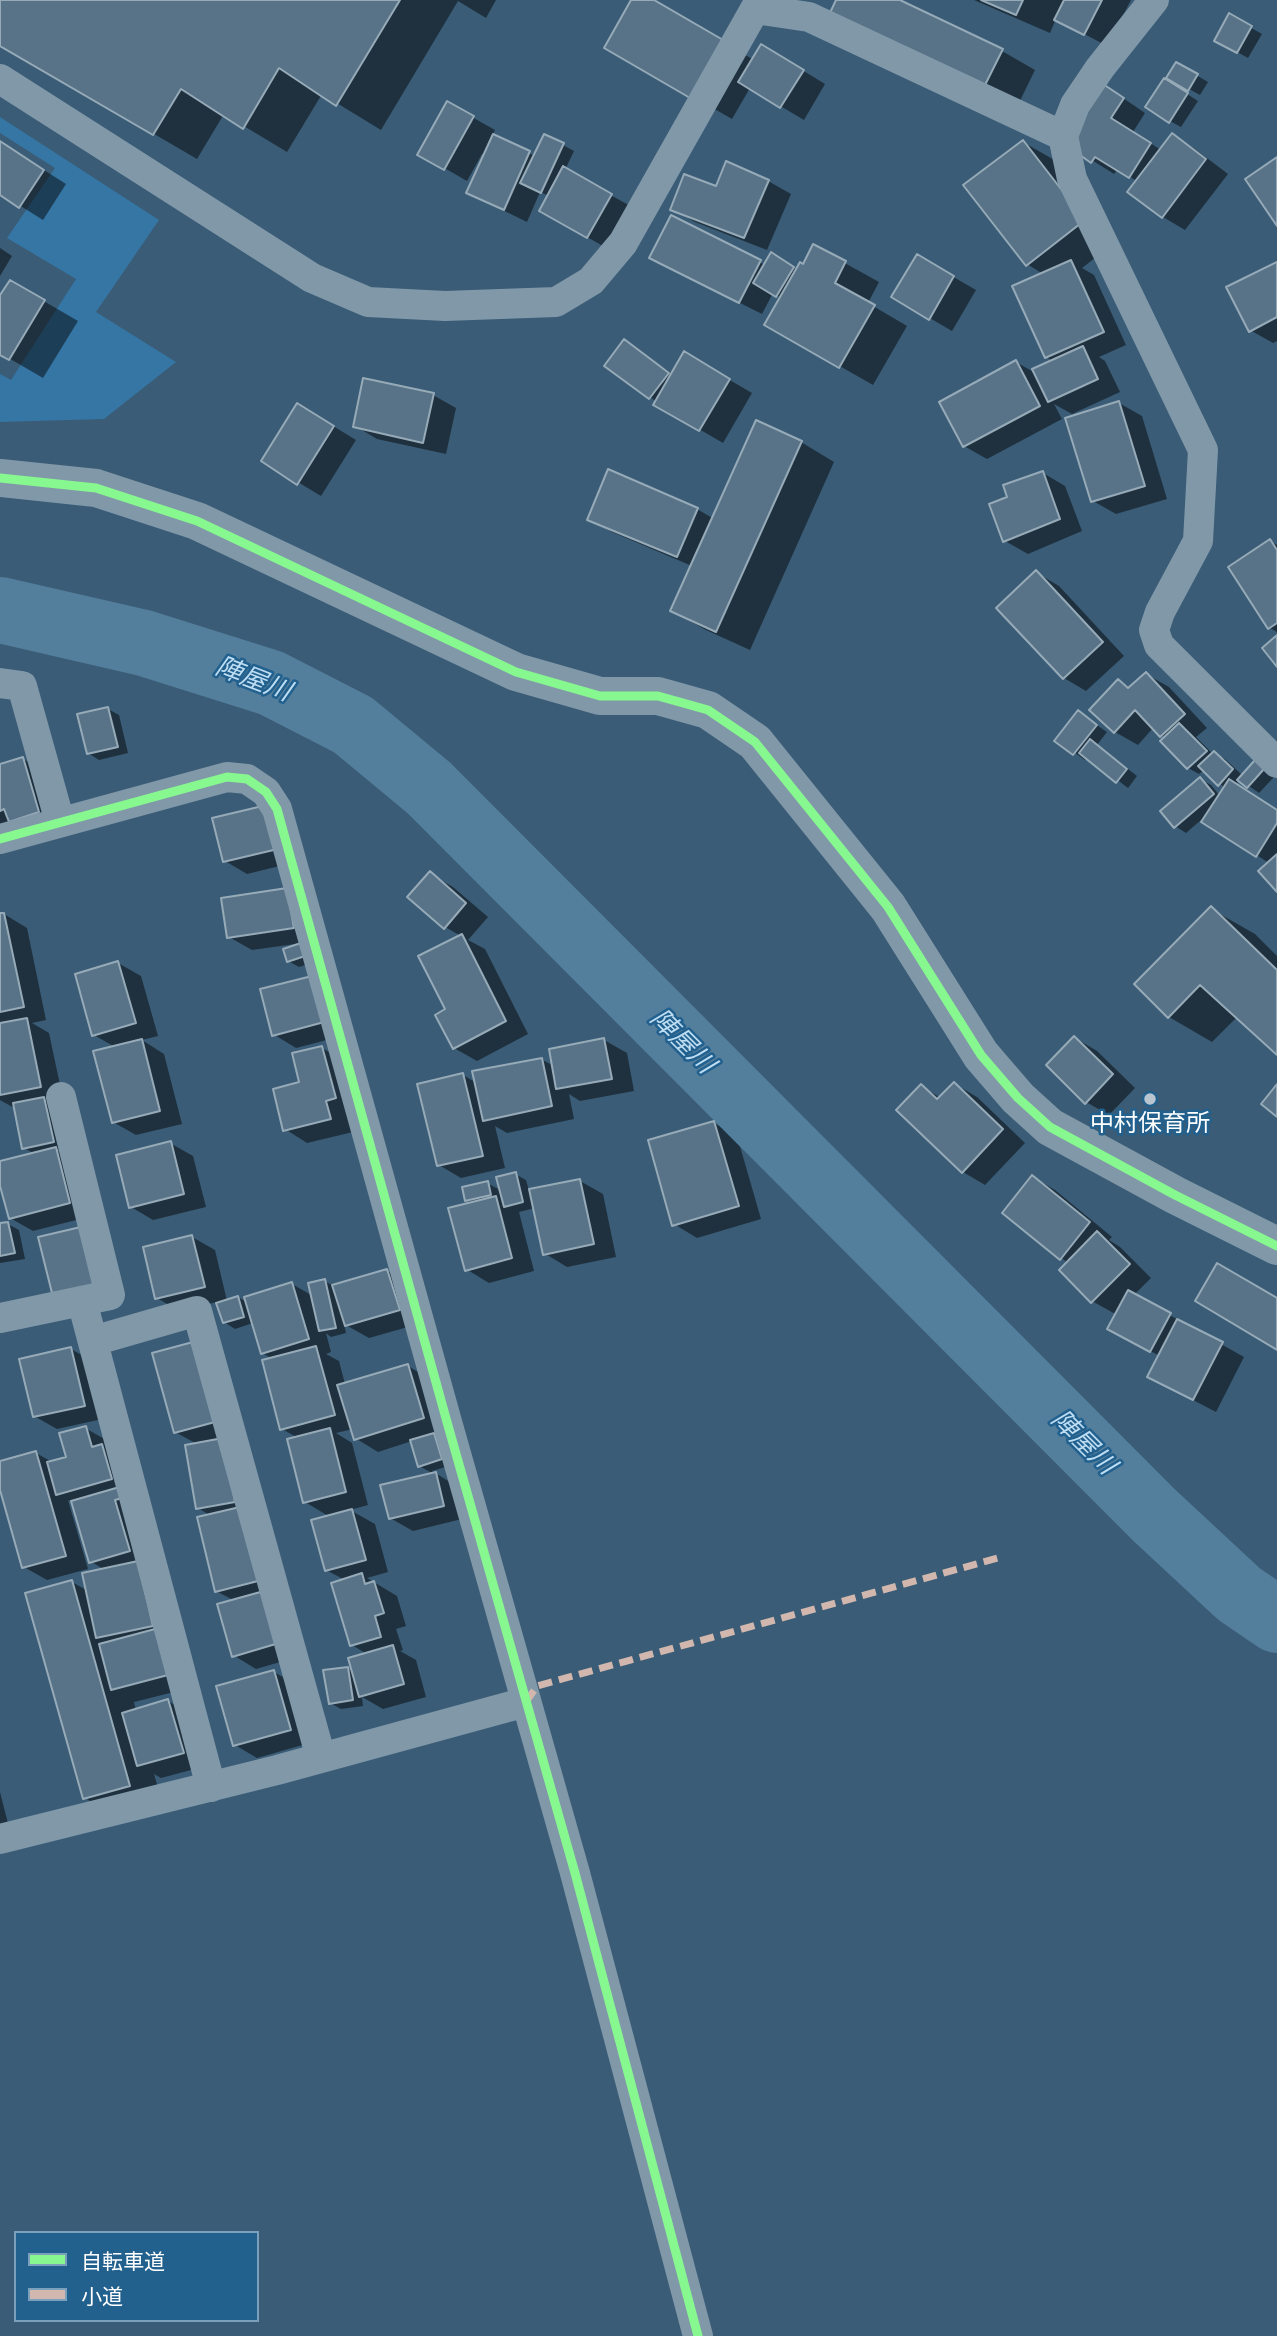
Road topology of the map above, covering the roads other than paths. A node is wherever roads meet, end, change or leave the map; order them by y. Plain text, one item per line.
1 (1154, 0) edge
2 (0, 79) edge
3 (1063, 136) junction
4 (0, 478) edge
5 (0, 683) edge
6 (1277, 763) edge
7 (60, 822) junction
8 (0, 839) edge
9 (61, 1097) dead end
10 (1277, 1246) edge
11 (82, 1301) junction
12 (0, 1318) edge
13 (93, 1341) junction
14 (526, 1702) junction
15 (321, 1758) junction
16 (211, 1787) junction
17 (0, 1839) edge
18 (698, 2336) edge

1 - 3 street
2 - 3 street
3 - 6 street
4 - 10 street
5 - 7 street
7 - 8 street
7 - 14 street
9 - 11 street
11 - 12 street
11 - 13 street
13 - 15 street
13 - 16 street
14 - 15 street
14 - 18 street
15 - 16 street
16 - 17 street

